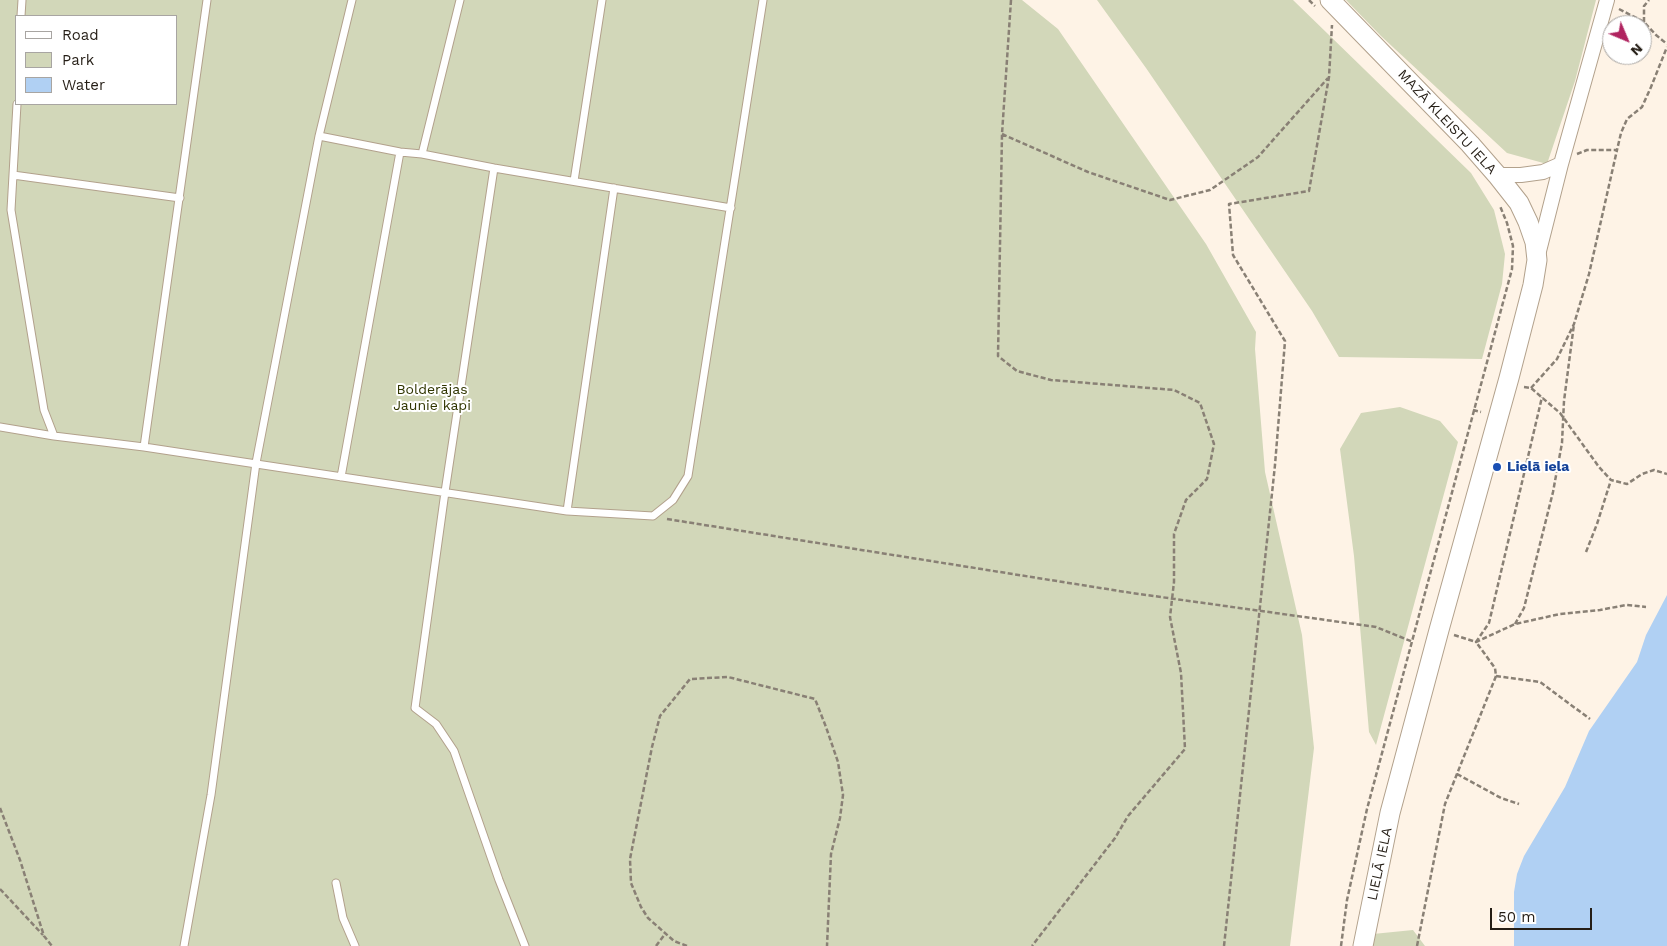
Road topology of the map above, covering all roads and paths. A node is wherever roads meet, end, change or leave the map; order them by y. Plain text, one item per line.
1 (22, 0) edge
2 (207, 0) edge
3 (352, 0) edge
4 (460, 0) edge
5 (602, 0) edge
6 (763, 0) edge
7 (1011, 0) edge
8 (1309, 0) edge
9 (1649, 0) edge
10 (1606, 1) edge
11 (1325, 6) edge
12 (21, 15) edge
13 (1631, 15) edge
14 (1644, 15) edge
15 (1339, 30) dead end
16 (1652, 31) edge
17 (1667, 45) edge
18 (1329, 77) junction
19 (16, 105) edge
20 (1002, 134) junction
21 (319, 136) junction
22 (1617, 150) junction
23 (400, 152) junction
24 (422, 154) junction
25 (1561, 164) junction
26 (494, 168) junction
27 (13, 175) junction
28 (1496, 175) junction
29 (574, 181) junction
30 (614, 188) junction
31 (180, 198) junction
32 (1498, 202) dead end
33 (732, 208) junction
34 (1537, 260) junction
35 (1574, 324) junction
36 (1507, 386) junction
37 (1531, 388) junction
38 (1542, 398) junction
39 (1473, 410) junction
40 (1481, 412) dead end
41 (1563, 418) junction
42 (0, 427) edge
43 (54, 436) junction
44 (144, 446) junction
45 (256, 464) junction
46 (1667, 474) edge
47 (341, 477) junction
48 (1611, 480) junction
49 (445, 492) junction
50 (567, 511) junction
51 (653, 516) junction
52 (1586, 552) dead end
53 (1172, 599) junction
54 (1646, 607) dead end
55 (1260, 611) junction
56 (1515, 624) junction
57 (1439, 630) junction
58 (1413, 642) junction
59 (1476, 642) junction
60 (1496, 676) junction
61 (1590, 719) dead end
62 (1457, 774) junction
63 (1519, 804) dead end
64 (0, 808) edge
65 (336, 883) dead end
66 (0, 889) edge
67 (665, 934) junction
68 (44, 936) junction
69 (52, 946) edge
70 (184, 946) edge
71 (355, 946) edge
72 (525, 946) edge
73 (656, 946) edge
74 (687, 946) edge
75 (827, 946) edge
76 (1032, 946) edge
77 (1224, 946) edge
78 (1342, 946) edge
79 (1363, 946) edge
80 (1417, 946) edge

1 - 12 lane
2 - 31 lane
3 - 21 lane
4 - 24 lane
5 - 29 lane
6 - 33 lane
7 - 20 path
8 - 11 path
9 - 14 path
10 - 13 path
10 - 25 street, LIELĀ IELA
11 - 28 main road, MAZĀ KLEISTU IELA
15 - 18 path
16 - 17 path
17 - 22 path
18 - 20 path
18 - 55 path
19 - 27 lane
20 - 53 path
21 - 23 lane
21 - 45 lane
22 - 25 path
22 - 35 path
23 - 24 lane
23 - 47 lane
24 - 26 lane
25 - 28 street
25 - 34 street, LIELĀ IELA
26 - 29 lane
26 - 49 lane
27 - 31 lane
27 - 43 lane
28 - 34 main road, MAZĀ KLEISTU IELA
29 - 30 lane
30 - 33 lane
30 - 50 lane
31 - 44 lane
32 - 39 path
33 - 51 lane
34 - 36 main road, LIELĀ IELA
35 - 37 path
35 - 41 path
36 - 37 path
36 - 57 main road, LIELĀ IELA
37 - 38 path
38 - 41 path
38 - 59 path
39 - 40 path
39 - 58 path
41 - 48 path
41 - 56 path
42 - 43 lane
43 - 44 lane
44 - 45 lane
45 - 47 lane
45 - 70 lane
46 - 48 path
47 - 49 lane
48 - 52 path
49 - 50 lane
49 - 72 lane
50 - 51 lane
51 - 53 path
53 - 55 path
53 - 76 path
54 - 56 path
55 - 58 path
55 - 77 path
56 - 59 path
57 - 59 path
57 - 79 main road, LIELĀ IELA
58 - 78 path
59 - 60 path
60 - 61 path
60 - 62 path
62 - 63 path
62 - 80 path
64 - 68 path
65 - 71 lane
66 - 68 path
67 - 73 path
67 - 74 path
67 - 75 path
68 - 69 path

